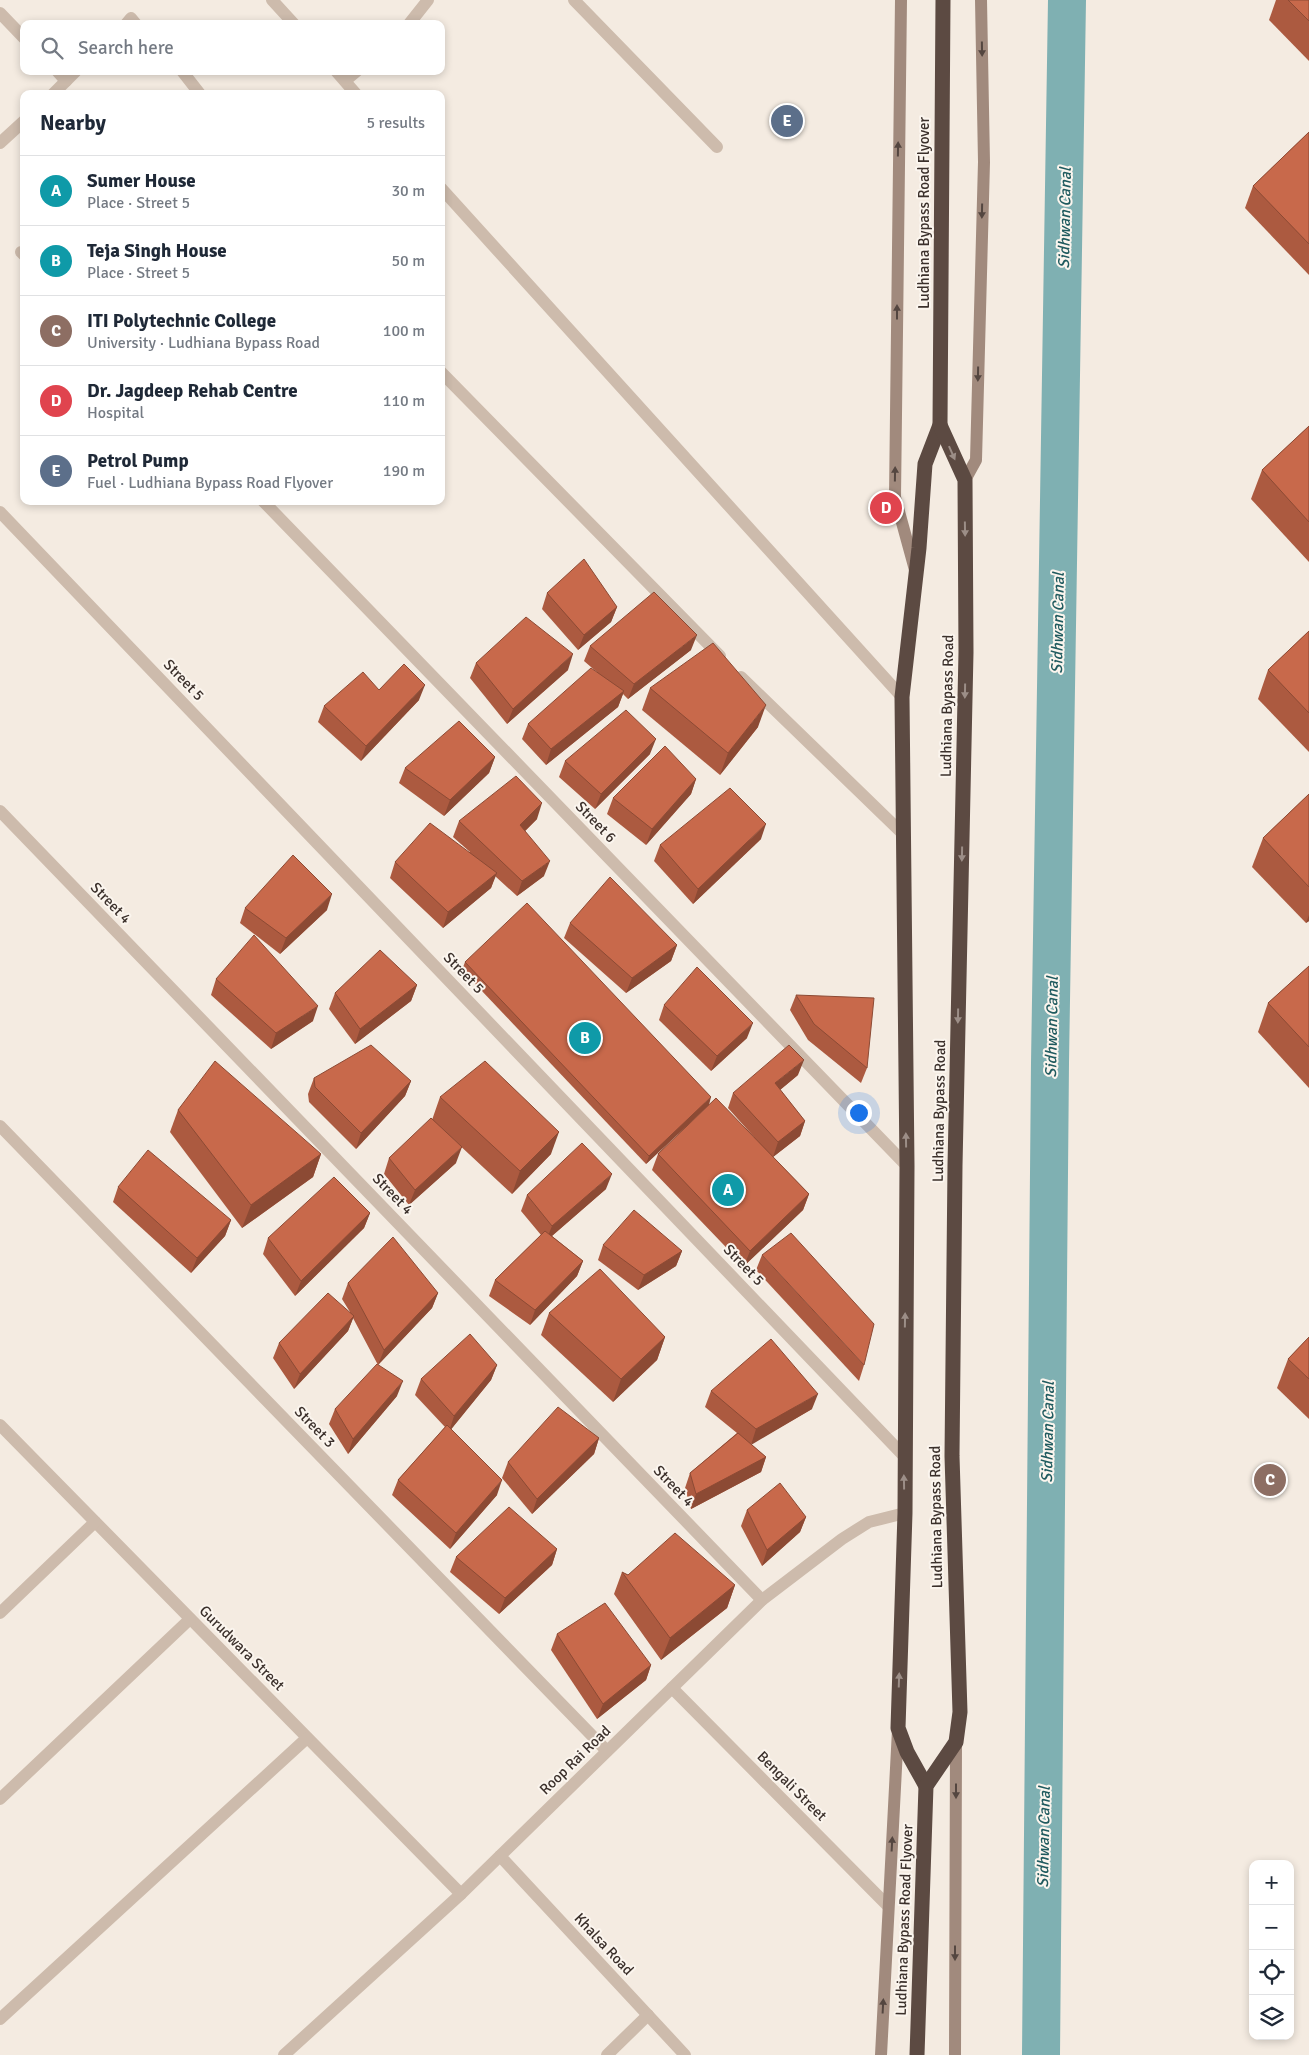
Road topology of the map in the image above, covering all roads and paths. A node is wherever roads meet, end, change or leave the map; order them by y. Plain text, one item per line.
1 (272, 0) edge
2 (428, 0) edge
3 (574, 0) edge
4 (901, 0) edge
5 (943, 0) edge
6 (981, 0) edge
7 (0, 13) edge
8 (290, 20) edge
9 (412, 20) edge
10 (20, 34) edge
11 (60, 75) edge
12 (72, 75) edge
13 (185, 75) edge
14 (339, 75) edge
15 (353, 75) edge
16 (66, 81) junction
17 (345, 82) junction
18 (57, 90) edge
19 (197, 90) edge
20 (352, 90) edge
21 (20, 125) edge
22 (0, 144) edge
23 (717, 147) dead end
24 (445, 192) edge
25 (445, 376) edge
26 (940, 426) junction
27 (965, 480) junction
28 (267, 505) edge
29 (0, 512) edge
30 (916, 572) junction
31 (902, 697) junction
32 (0, 811) edge
33 (903, 834) junction
34 (0, 1126) edge
35 (907, 1166) junction
36 (1, 1428) edge
37 (904, 1456) junction
38 (905, 1513) junction
39 (95, 1522) junction
40 (762, 1600) junction
41 (0, 1613) edge
42 (190, 1619) junction
43 (672, 1688) junction
44 (898, 1728) junction
45 (307, 1738) junction
46 (956, 1742) junction
47 (608, 1751) junction
48 (926, 1786) junction
49 (0, 1800) edge
50 (500, 1856) junction
51 (460, 1894) junction
52 (888, 1906) junction
53 (648, 2015) junction
54 (0, 2019) edge
55 (284, 2055) edge
56 (607, 2055) edge
57 (686, 2055) edge
58 (881, 2055) edge
59 (917, 2055) edge
60 (954, 2055) edge

1 - 8 street
2 - 9 street
3 - 23 street
30 -> 4 street
5 - 26 highway, Ludhiana Bypass Road Flyover
6 -> 27 street
7 - 10 street
11 - 16 street
12 - 16 street
13 - 19 street
14 - 17 street
15 - 17 street
16 - 18 street
17 - 20 street
21 - 22 street
24 - 31 street
25 - 33 street
26 -> 27 highway, Ludhiana Bypass Road Flyover
26 - 30 highway, Ludhiana Bypass Road Flyover
27 -> 46 highway, Ludhiana Bypass Road
28 - 35 street, Street 6
29 - 37 street, Street 5
30 - 31 highway, Ludhiana Bypass Road
31 - 33 highway, Ludhiana Bypass Road
32 - 40 street, Street 4
35 -> 33 highway, Ludhiana Bypass Road
34 - 47 street, Street 3
37 -> 35 highway, Ludhiana Bypass Road
36 - 39 street, Gurudwara Street
38 -> 37 highway, Ludhiana Bypass Road
38 - 40 street, Roop Rai Road
44 -> 38 highway, Ludhiana Bypass Road
39 - 41 street
39 - 42 street, Gurudwara Street
40 - 43 street, Roop Rai Road
42 - 45 street, Gurudwara Street
42 - 49 street
43 - 47 street, Roop Rai Road
43 - 52 street, Bengali Street
44 - 48 highway
52 -> 44 street
45 - 51 street, Gurudwara Street
45 - 54 street
46 - 48 highway
46 -> 60 street
47 - 50 street, Roop Rai Road
48 - 59 highway, Ludhiana Bypass Road Flyover
50 - 51 street, Roop Rai Road
50 - 53 street, Khalsa Road
51 - 55 street, Roop Rai Road
58 -> 52 street
53 - 56 street
53 - 57 street, Khalsa Road

